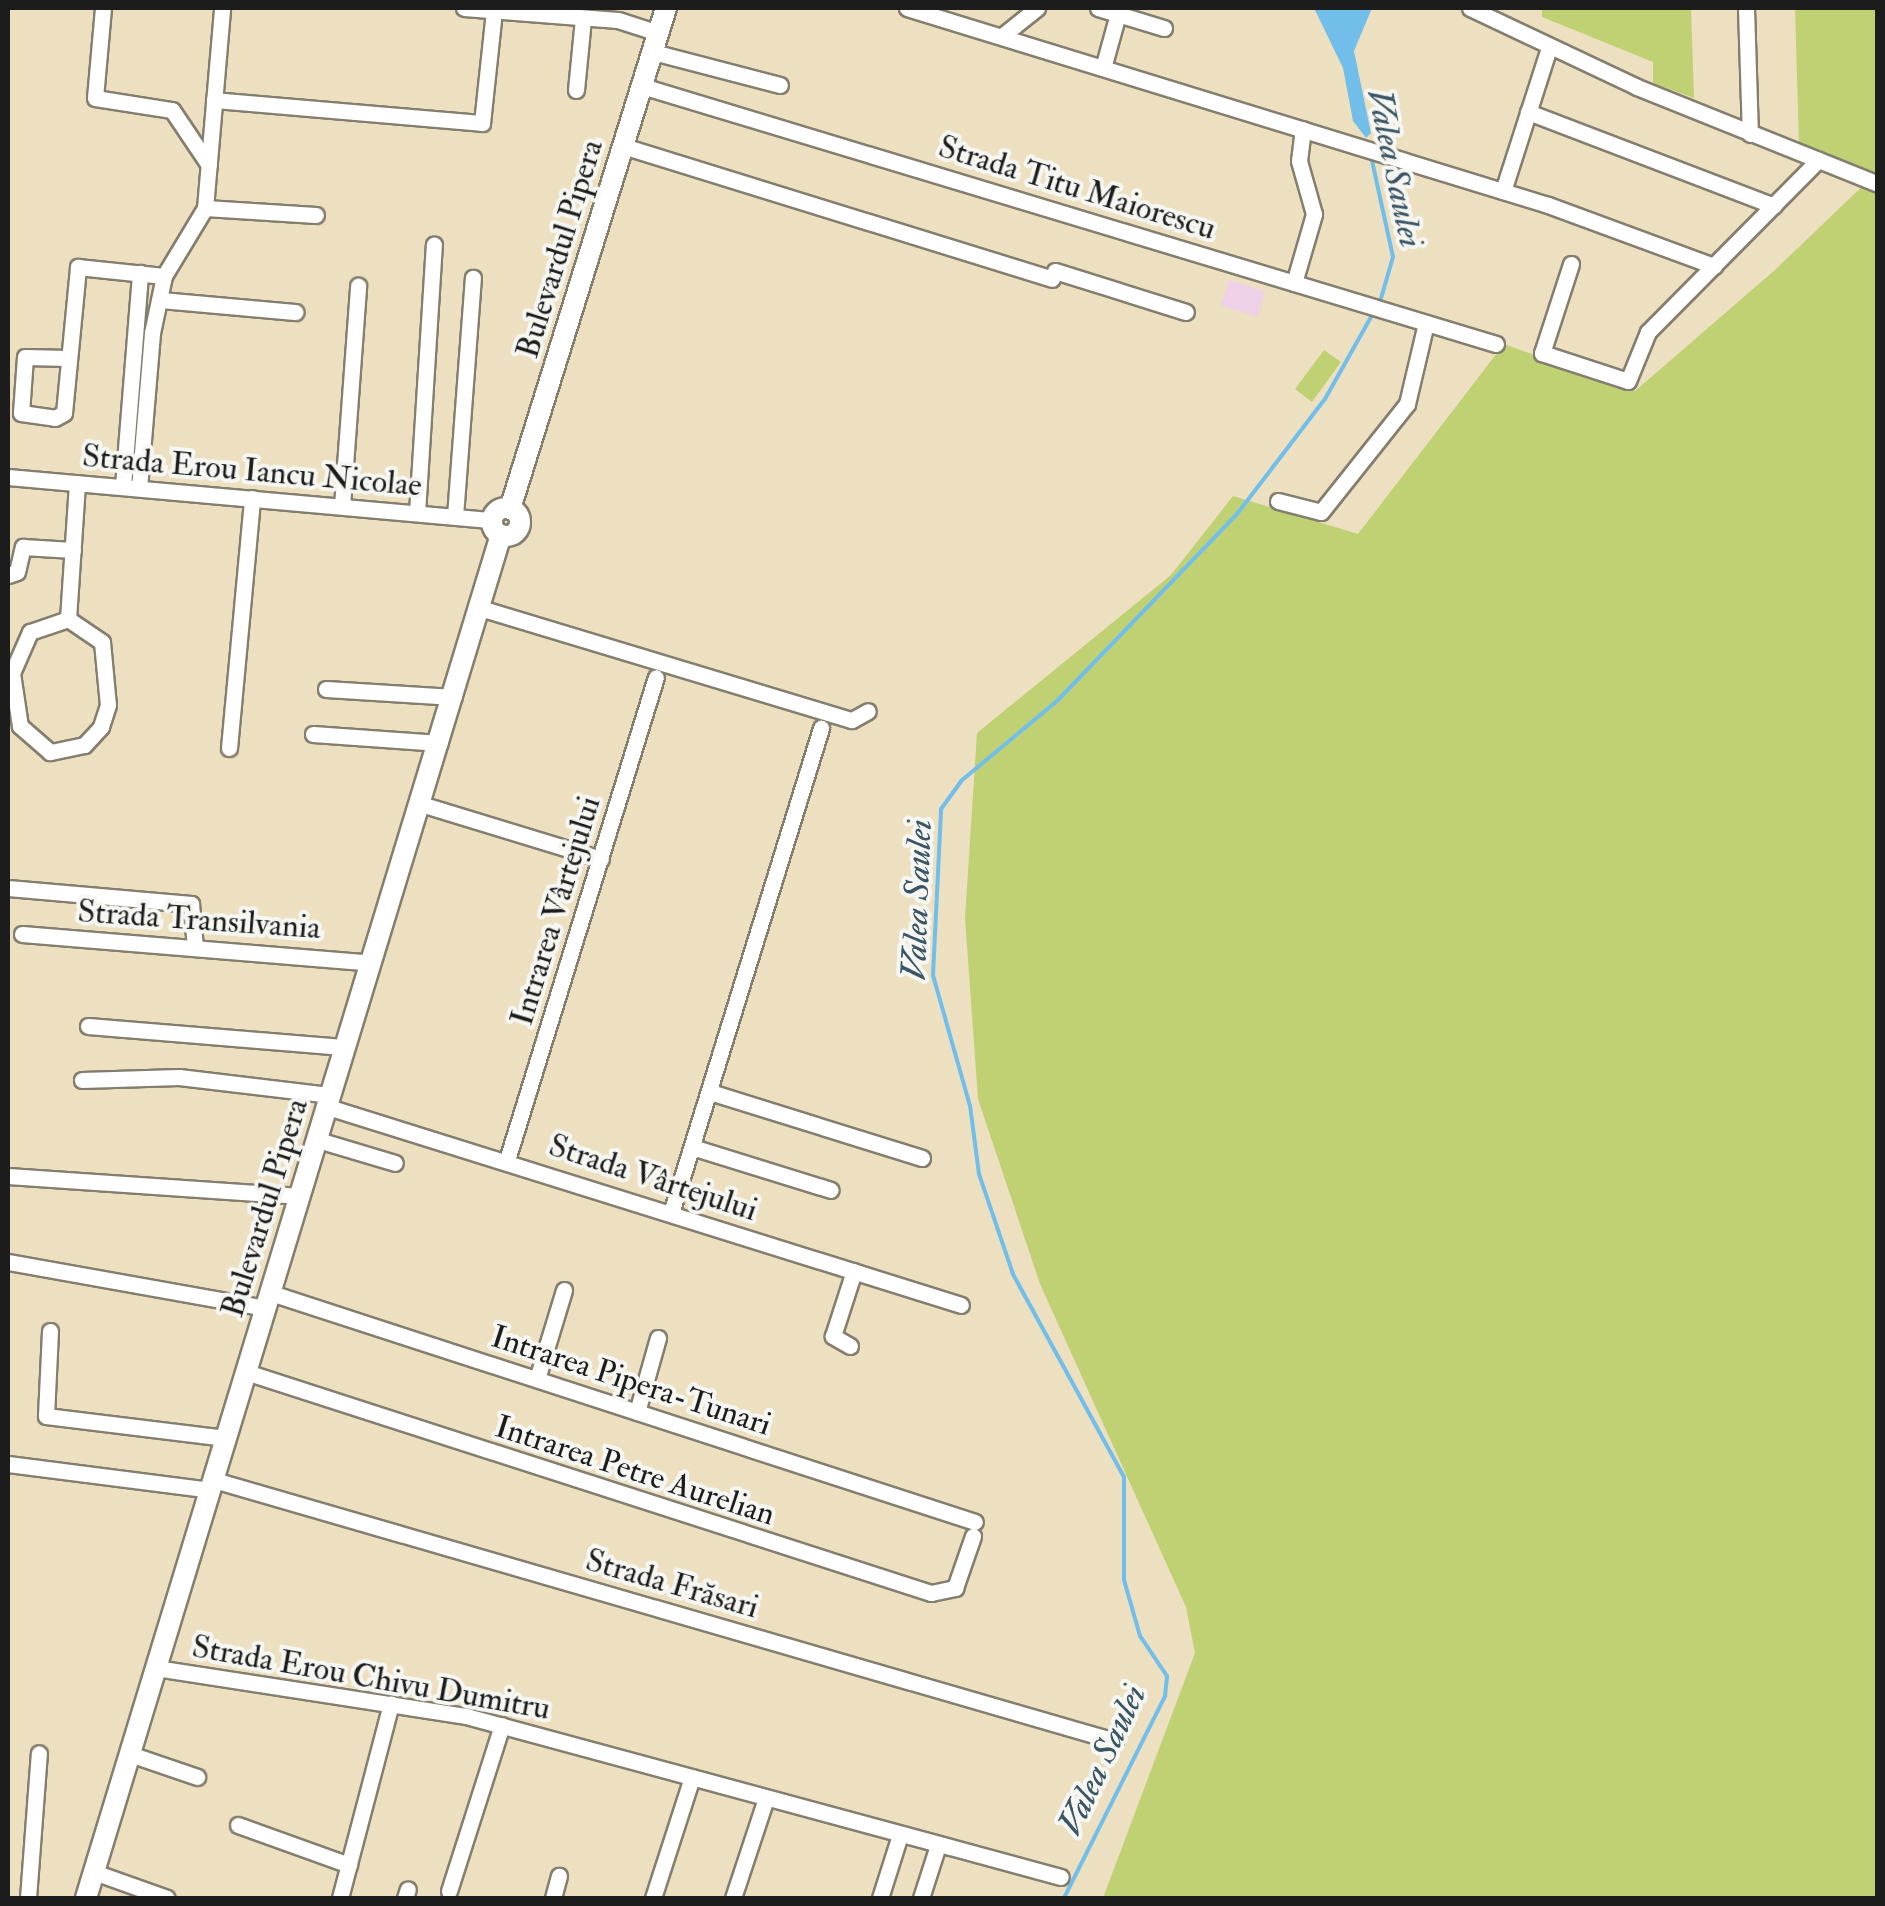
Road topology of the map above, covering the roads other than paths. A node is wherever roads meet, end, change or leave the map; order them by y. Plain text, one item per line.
1 (103, 8) edge
2 (222, 8) edge
3 (464, 8) edge
4 (666, 8) edge
5 (907, 8) edge
6 (1037, 8) edge
7 (1098, 8) edge
8 (1470, 8) edge
9 (1746, 8) edge
10 (494, 10) edge
11 (1118, 14) junction
12 (588, 19) junction
13 (1164, 28) dead end
14 (1002, 36) junction
15 (650, 38) junction
16 (1549, 48) junction
17 (1103, 68) junction
18 (780, 85) dead end
19 (642, 86) junction
20 (576, 90) dead end
21 (214, 100) junction
22 (1528, 112) junction
23 (1303, 130) junction
24 (1750, 134) junction
25 (624, 146) junction
26 (1818, 160) junction
27 (209, 165) junction
28 (1878, 184) edge
29 (1503, 191) junction
30 (1774, 206) junction
31 (205, 208) junction
32 (316, 215) dead end
33 (434, 245) dead end
34 (1571, 264) dead end
35 (1714, 266) junction
36 (140, 273) junction
37 (164, 276) junction
38 (473, 278) dead end
39 (1294, 283) junction
40 (358, 286) dead end
41 (160, 300) junction
42 (295, 312) dead end
43 (1186, 312) dead end
44 (1426, 324) junction
45 (1496, 344) dead end
46 (69, 358) junction
47 (8, 477) edge
48 (78, 482) junction
49 (131, 487) junction
50 (252, 498) junction
51 (1278, 501) dead end
52 (342, 506) junction
53 (417, 513) junction
54 (455, 516) junction
55 (501, 521) junction
56 (73, 550) junction
57 (8, 575) edge
58 (480, 608) junction
59 (68, 619) junction
60 (656, 677) dead end
61 (326, 688) dead end
62 (454, 696) junction
63 (868, 710) dead end
64 (821, 728) dead end
65 (313, 734) dead end
66 (440, 743) junction
67 (229, 748) dead end
68 (421, 804) junction
69 (601, 859) junction
70 (8, 888) edge
71 (22, 934) dead end
72 (195, 947) junction
73 (372, 963) junction
74 (88, 1026) dead end
75 (346, 1047) junction
76 (82, 1080) dead end
77 (710, 1092) junction
78 (330, 1101) junction
79 (318, 1140) junction
80 (692, 1147) junction
81 (922, 1158) dead end
82 (508, 1160) junction
83 (395, 1164) dead end
84 (8, 1176) edge
85 (831, 1190) dead end
86 (300, 1196) junction
87 (671, 1213) junction
88 (8, 1262) edge
89 (854, 1271) junction
90 (564, 1290) dead end
91 (268, 1301) junction
92 (960, 1305) dead end
93 (50, 1331) dead end
94 (658, 1338) dead end
95 (850, 1346) dead end
96 (246, 1372) junction
97 (537, 1379) junction
98 (637, 1412) junction
99 (226, 1438) junction
100 (8, 1464) edge
101 (212, 1485) junction
102 (974, 1529) joint
103 (156, 1668) junction
104 (391, 1704) junction
105 (502, 1725) junction
106 (1115, 1741) dead end
107 (40, 1753) dead end
108 (130, 1754) junction
109 (197, 1777) dead end
110 (692, 1778) junction
111 (766, 1798) junction
112 (238, 1825) dead end
113 (900, 1835) junction
114 (938, 1845) junction
115 (349, 1865) junction
116 (94, 1872) junction
117 (559, 1876) dead end
118 (1061, 1876) dead end
119 (449, 1891) dead end
120 (28, 1898) edge
121 (86, 1898) edge
122 (167, 1898) edge
123 (340, 1898) edge
124 (552, 1898) edge
125 (653, 1898) edge
126 (733, 1898) edge
127 (880, 1898) edge
128 (921, 1898) edge

1 - 27 street
2 - 21 street
3 - 10 street
4 - 15 main road, Bulevardul Pipera
5 - 14 street
6 - 14 street
7 - 11 street
8 - 16 street
9 - 24 street
10 - 12 street
10 - 21 street
11 - 13 street
11 - 17 street
12 - 15 street
12 - 20 street
14 - 17 street
15 - 18 street
15 - 19 main road, Bulevardul Pipera
16 - 22 street
16 - 24 street
17 - 23 street
19 - 25 main road, Bulevardul Pipera
19 - 39 street, Strada Titu Maiorescu
21 - 27 street
22 - 29 street
22 - 30 street
23 - 29 street
23 - 39 street
24 - 26 street
25 - 43 street
25 - 55 main road, Bulevardul Pipera
26 - 28 street
26 - 30 street
27 - 31 street
29 - 35 street
30 - 35 street
31 - 32 street
31 - 37 street
33 - 53 street
34 - 35 street
36 - 37 street
36 - 46 street
36 - 49 street
37 - 41 street
38 - 54 street
39 - 44 street, Strada Titu Maiorescu
40 - 52 street
41 - 42 street
41 - 49 street
44 - 45 street, Strada Titu Maiorescu
44 - 51 street
46 - 46 street
47 - 48 street, Strada Erou Iancu Nicolae
48 - 49 street, Strada Erou Iancu Nicolae
48 - 56 street
49 - 50 street, Strada Erou Iancu Nicolae
50 - 52 street, Strada Erou Iancu Nicolae
50 - 67 street
52 - 53 street, Strada Erou Iancu Nicolae
53 - 54 street, Strada Erou Iancu Nicolae
54 - 55 street, Strada Erou Iancu Nicolae
55 - 58 main road, Bulevardul Pipera
56 - 57 street
56 - 59 street
58 - 62 main road, Bulevardul Pipera
58 - 63 street
59 - 59 street
60 - 69 street, Intrarea Vârtejului
61 - 62 street
62 - 66 main road, Bulevardul Pipera
64 - 77 street
65 - 66 street
66 - 68 main road, Bulevardul Pipera
68 - 69 street
68 - 73 main road, Bulevardul Pipera
69 - 82 street, Intrarea Vârtejului
70 - 72 street
71 - 72 street, Strada Transilvania
72 - 73 street, Strada Transilvania
73 - 75 main road, Bulevardul Pipera
74 - 75 street
75 - 78 main road, Bulevardul Pipera
76 - 78 street, Strada Vârtejului
77 - 80 street
77 - 81 street
78 - 79 main road, Bulevardul Pipera
78 - 82 street, Strada Vârtejului
79 - 83 street
79 - 86 main road, Bulevardul Pipera
80 - 85 street
80 - 87 street
82 - 87 street, Strada Vârtejului
84 - 86 street
86 - 91 main road, Bulevardul Pipera
87 - 89 street, Strada Vârtejului
88 - 91 street, Intrarea Pipera-Tunari
89 - 92 street, Strada Vârtejului
89 - 95 street
90 - 97 street
91 - 96 main road, Bulevardul Pipera
91 - 97 street, Intrarea Pipera-Tunari
93 - 99 street
94 - 98 street
96 - 99 main road, Bulevardul Pipera
96 - 102 street, Intrarea Petre Aurelian
97 - 98 street, Intrarea Pipera-Tunari
98 - 102 street, Intrarea Pipera-Tunari
99 - 101 main road, Bulevardul Pipera
100 - 101 street, Strada Frăsari
101 - 103 main road, Bulevardul Pipera
101 - 106 street, Strada Frăsari
103 - 104 street, Strada Erou Chivu Dumitru
103 - 108 main road, Bulevardul Pipera
104 - 105 street, Strada Erou Chivu Dumitru
104 - 115 street
105 - 110 street, Strada Erou Chivu Dumitru
105 - 119 street
107 - 120 street
108 - 109 street
108 - 116 main road, Bulevardul Pipera
110 - 111 street, Strada Erou Chivu Dumitru
110 - 125 street
111 - 113 street, Strada Erou Chivu Dumitru
111 - 126 street
112 - 115 street
113 - 114 street, Strada Erou Chivu Dumitru
113 - 127 street
114 - 118 street, Strada Erou Chivu Dumitru
114 - 128 street
115 - 123 street
116 - 121 main road, Bulevardul Pipera
116 - 122 street
117 - 124 street

